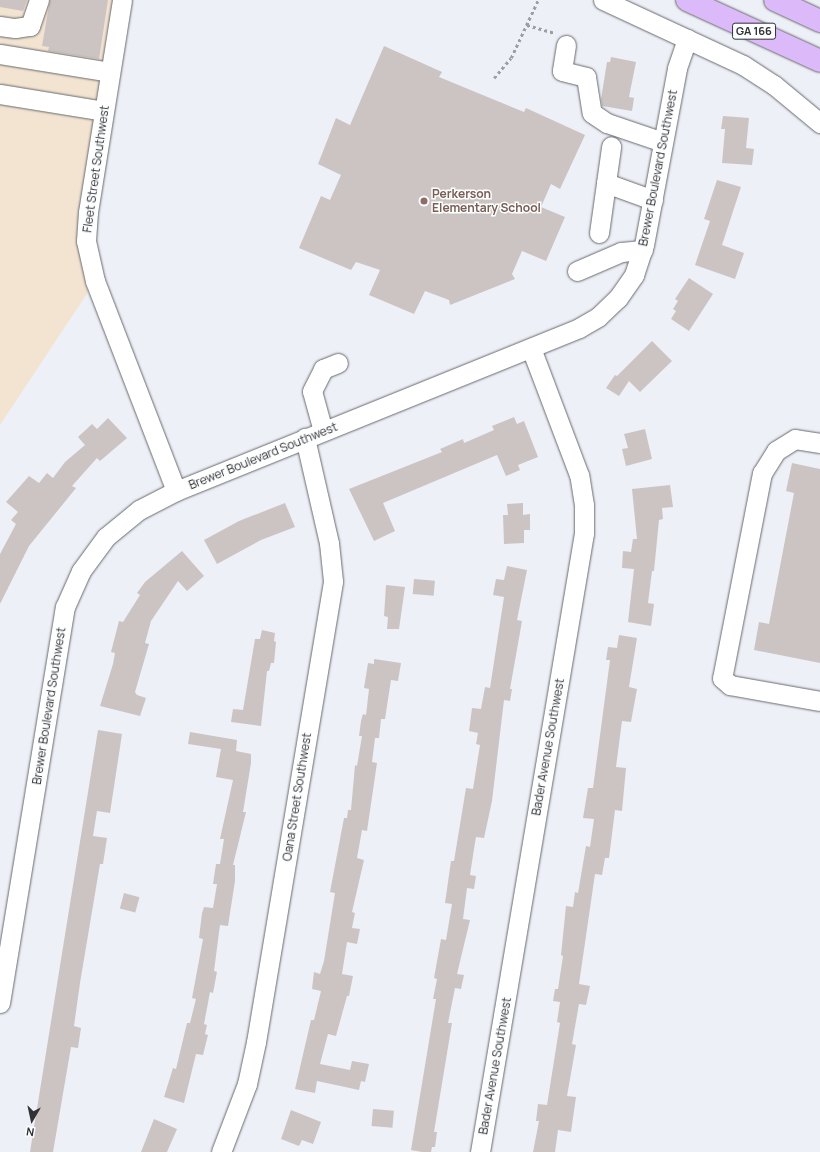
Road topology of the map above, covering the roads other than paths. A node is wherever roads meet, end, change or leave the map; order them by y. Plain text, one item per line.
1 (39, 0) edge
2 (122, 0) edge
3 (603, 0) edge
4 (687, 0) edge
5 (775, 0) edge
6 (820, 21) edge
7 (0, 26) edge
8 (687, 39) junction
9 (566, 45) road end
10 (0, 54) edge
11 (820, 61) edge
12 (110, 72) junction
13 (0, 94) edge
14 (104, 111) junction
15 (820, 124) edge
16 (663, 142) junction
17 (611, 146) dead end
18 (606, 183) junction
19 (653, 200) junction
20 (598, 233) dead end
21 (643, 250) junction
22 (577, 271) dead end
23 (531, 348) junction
24 (338, 363) dead end
25 (323, 431) junction
26 (305, 438) junction
27 (820, 443) edge
28 (176, 492) junction
29 (820, 701) edge
30 (0, 1003) edge
31 (221, 1152) edge
32 (480, 1152) edge

1 - 7 street
2 - 12 street, Fleet Street Southwest
3 - 8 street
4 - 11 highway, GA 166
5 - 6 highway
8 - 15 street
8 - 16 street, Brewer Boulevard Southwest
9 - 16 street
10 - 12 street
12 - 14 street, Fleet Street Southwest
13 - 14 street
14 - 28 street, Fleet Street Southwest
16 - 19 street, Brewer Boulevard Southwest
17 - 18 street
18 - 19 street
18 - 20 street
19 - 21 street, Brewer Boulevard Southwest
21 - 22 street
21 - 23 street, Brewer Boulevard Southwest
23 - 25 street, Brewer Boulevard Southwest
23 - 32 street, Bader Avenue Southwest
24 - 25 street
25 - 26 street, Brewer Boulevard Southwest
26 - 28 street, Brewer Boulevard Southwest
26 - 31 street, Oana Street Southwest
27 - 29 street
28 - 30 street, Brewer Boulevard Southwest

